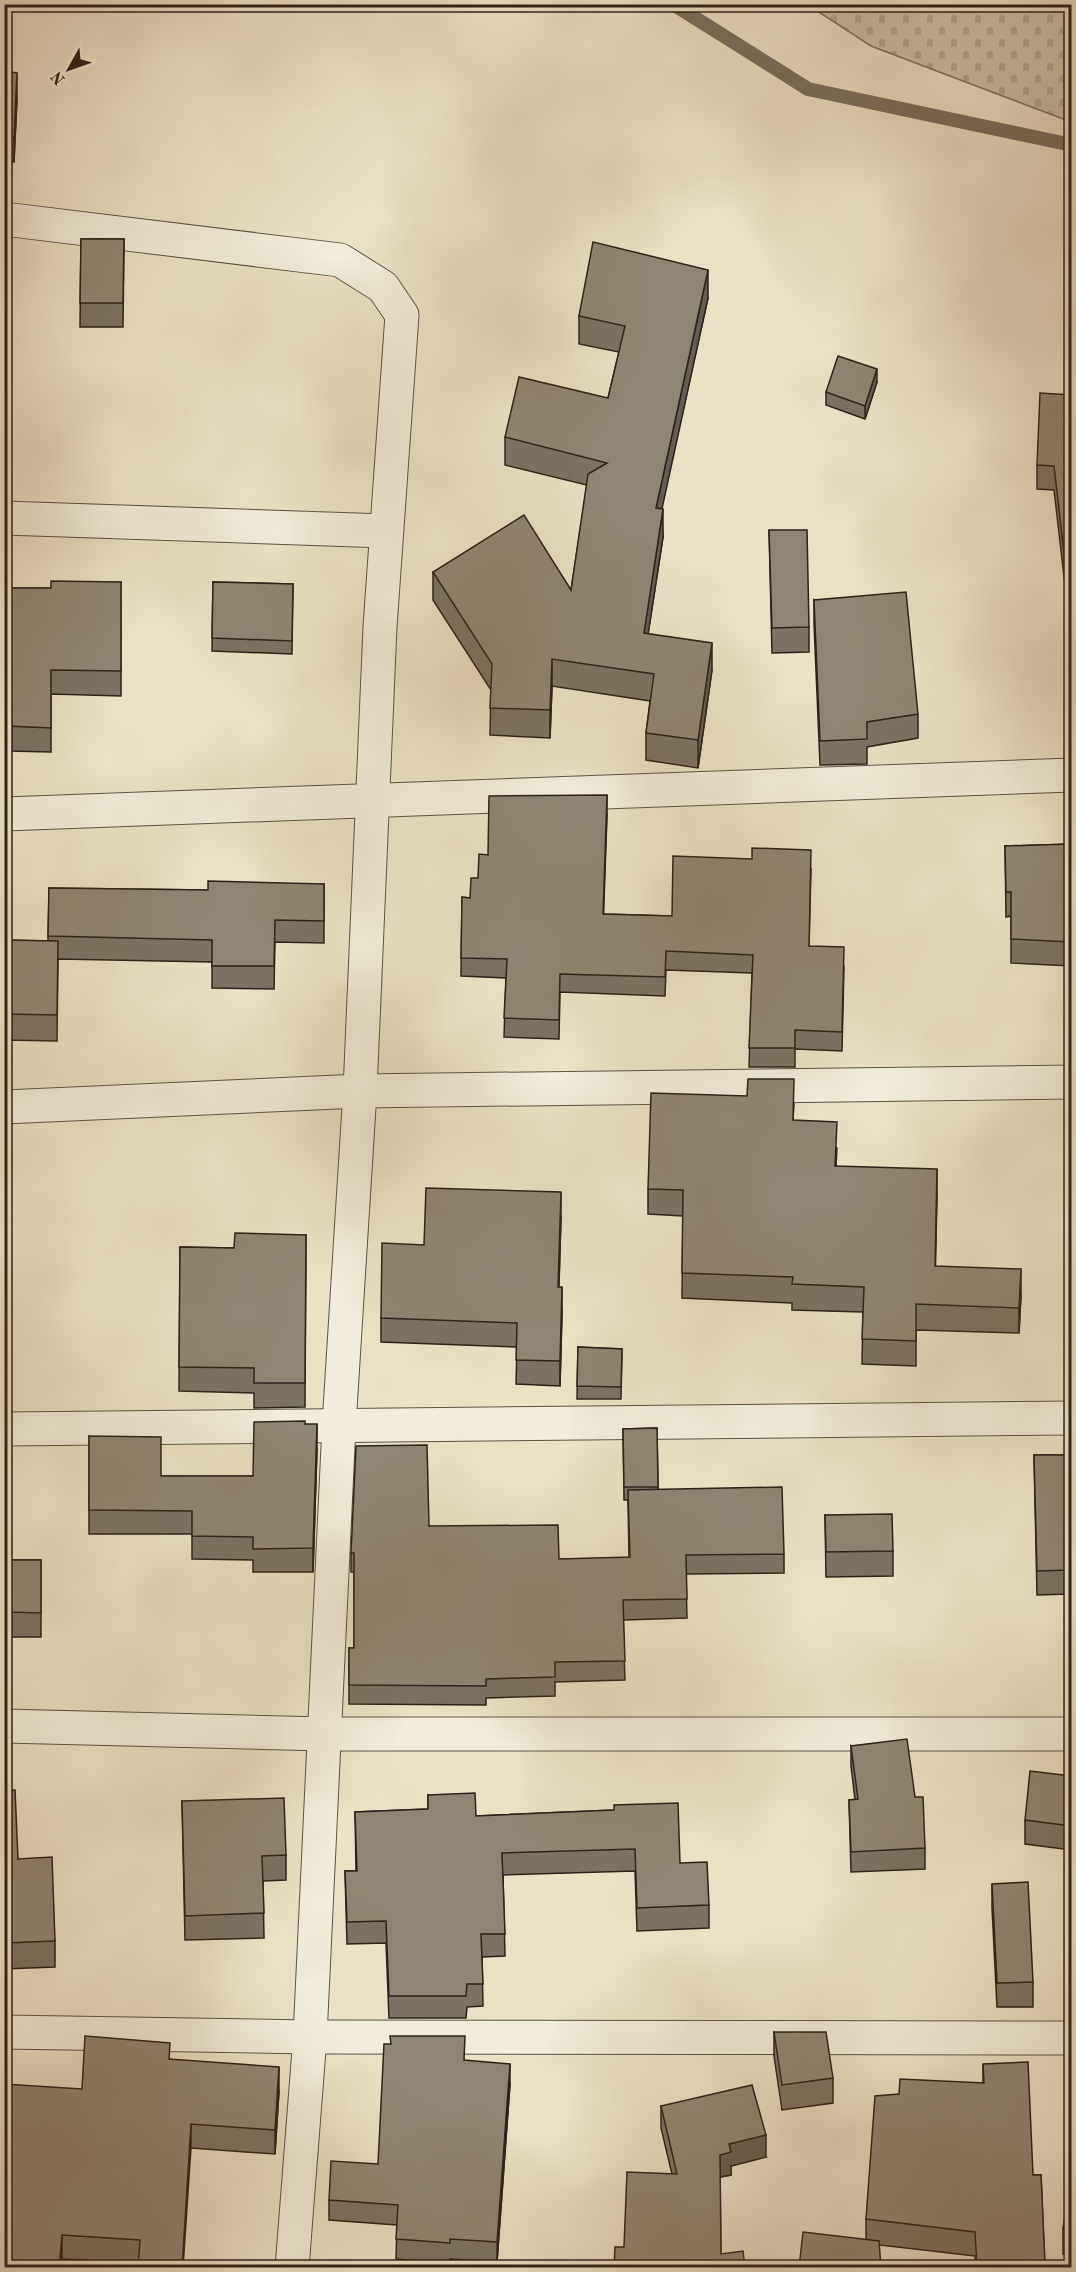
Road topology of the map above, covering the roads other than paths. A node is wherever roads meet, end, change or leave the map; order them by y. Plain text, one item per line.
1 (4, 219) edge
2 (4, 518) edge
3 (387, 531) junction
4 (1071, 776) edge
5 (372, 801) junction
6 (4, 814) edge
7 (1071, 1082) edge
8 (360, 1091) junction
9 (4, 1107) edge
10 (1071, 1418) edge
11 (339, 1425) junction
12 (4, 1429) edge
13 (4, 1726) edge
14 (324, 1734) junction
15 (1071, 1734) edge
16 (4, 2032) edge
17 (310, 2037) junction
18 (1071, 2038) edge
19 (292, 2268) edge

1 - 3 street
2 - 3 street
3 - 5 street
4 - 5 street
5 - 6 street
5 - 8 street
7 - 8 street
8 - 9 street
8 - 11 street
10 - 11 street
11 - 12 street
11 - 14 street
13 - 14 street
14 - 15 street
14 - 17 street
16 - 17 street
17 - 18 street
17 - 19 street

